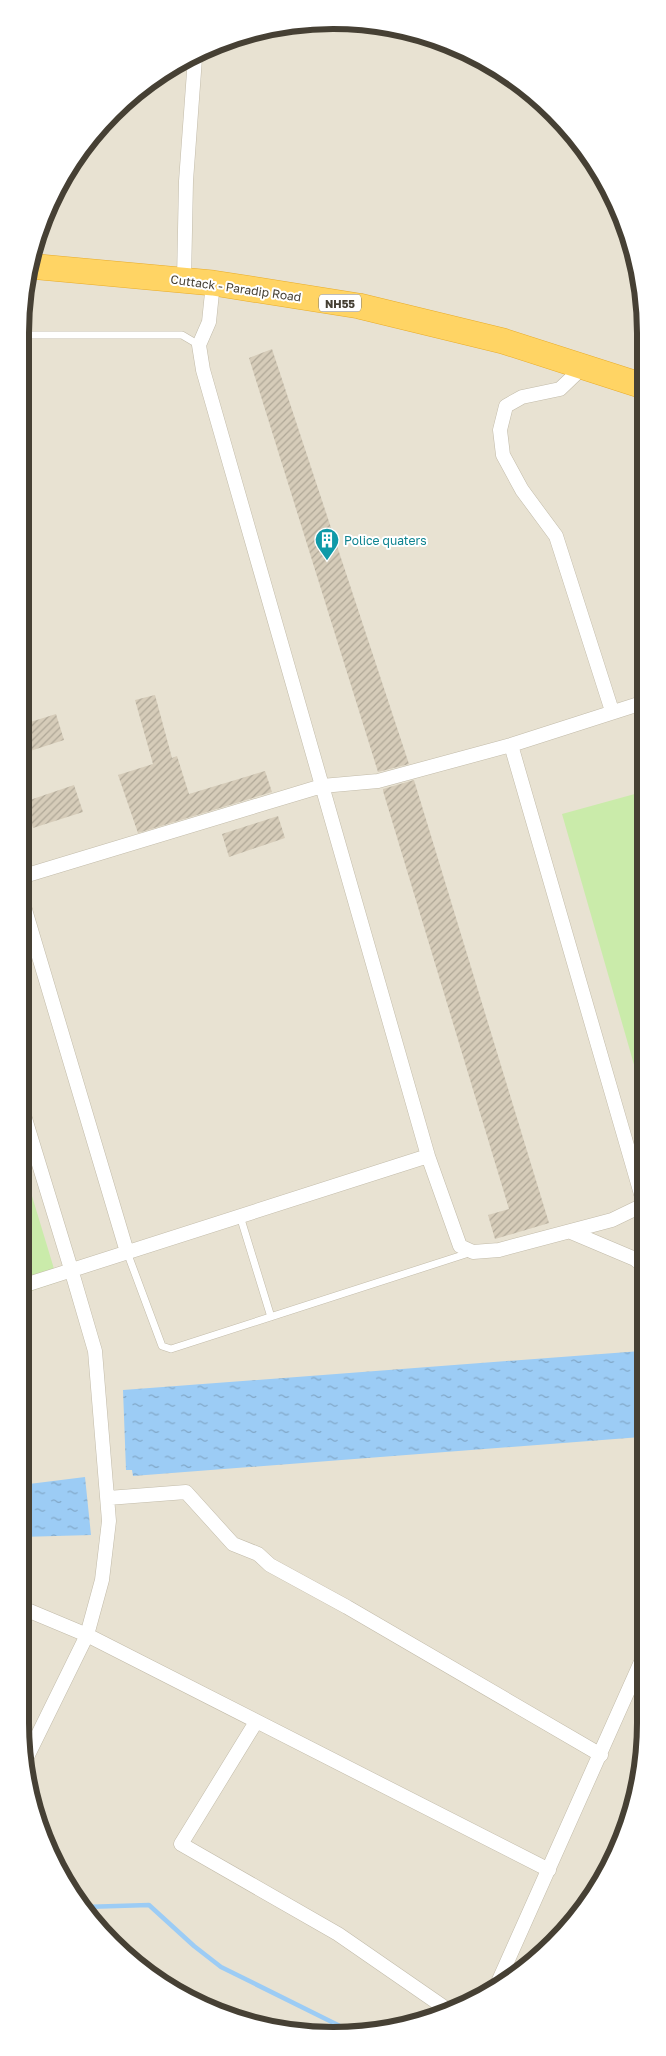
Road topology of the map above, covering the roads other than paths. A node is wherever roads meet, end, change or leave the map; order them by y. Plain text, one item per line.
1 (195, 62) edge
2 (36, 267) edge
3 (184, 280) junction
4 (213, 283) junction
5 (29, 335) edge
6 (200, 345) junction
7 (584, 366) junction
8 (637, 384) edge
9 (637, 704) edge
10 (612, 711) junction
11 (511, 745) junction
12 (322, 786) junction
13 (29, 874) edge
14 (29, 923) edge
15 (29, 1134) edge
16 (428, 1156) junction
17 (637, 1180) edge
18 (637, 1208) edge
19 (240, 1216) junction
20 (570, 1232) junction
21 (127, 1252) junction
22 (473, 1252) junction
23 (637, 1261) edge
24 (71, 1269) junction
25 (29, 1284) edge
26 (271, 1317) junction
27 (108, 1498) junction
28 (29, 1611) edge
29 (87, 1635) junction
30 (637, 1671) edge
31 (256, 1722) junction
32 (30, 1751) edge
33 (601, 1755) junction
34 (549, 1870) junction
35 (500, 1977) edge
36 (443, 2006) edge

1 - 3 street
2 - 3 highway, Cuttack - Paradip Road / NH55
3 - 4 highway, Cuttack - Paradip Road / NH55
4 - 6 street
4 - 7 highway, Cuttack - Paradip Road / NH55
5 - 6 lane
6 - 12 street
7 - 8 highway, Cuttack - Paradip Road / NH55
7 - 10 street
9 - 10 street
10 - 11 street
11 - 12 street
11 - 17 street
12 - 13 street
12 - 16 street
14 - 21 street
15 - 24 street
16 - 19 street
16 - 22 street
18 - 20 street
19 - 21 street
19 - 26 lane
20 - 22 street
20 - 23 street
21 - 24 street
21 - 26 lane
22 - 26 lane
24 - 25 street
24 - 27 street
27 - 29 street
27 - 33 street
28 - 29 street
29 - 31 street
29 - 32 street
30 - 33 street
31 - 34 street
31 - 36 street
33 - 34 street
34 - 35 street

